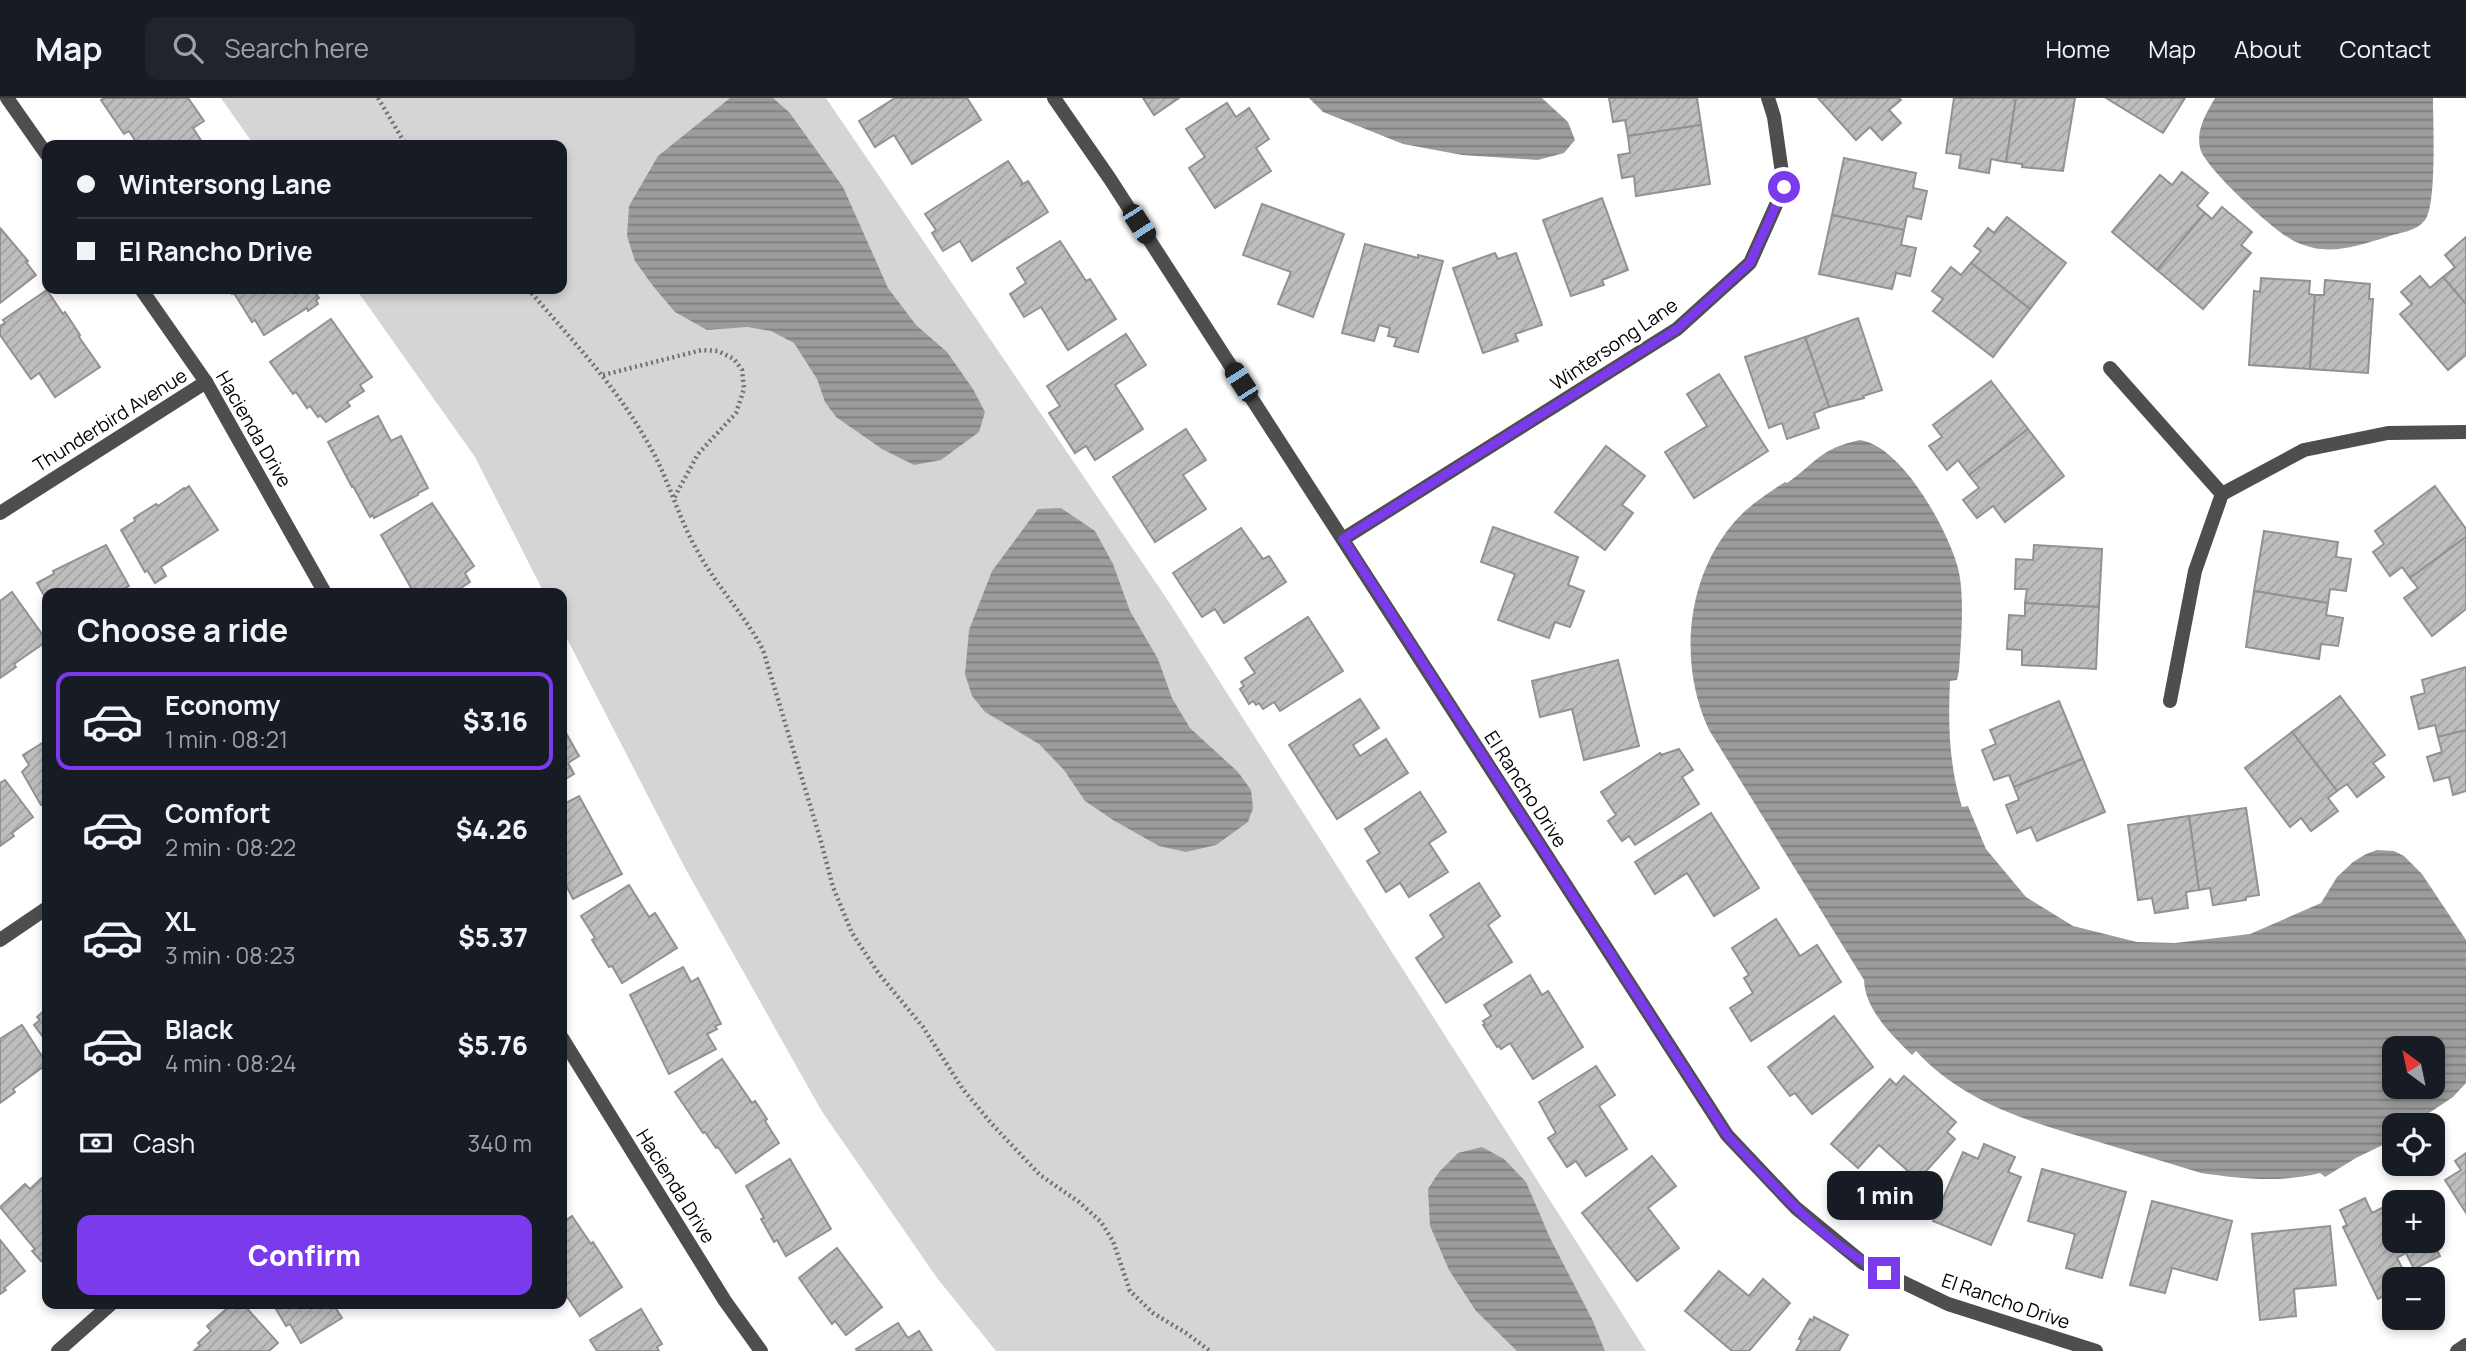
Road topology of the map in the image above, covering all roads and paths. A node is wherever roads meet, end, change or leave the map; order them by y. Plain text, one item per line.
1 (7, 98) edge
2 (378, 98) edge
3 (1054, 98) edge
4 (1768, 98) edge
5 (403, 140) edge
6 (42, 148) edge
7 (144, 294) edge
8 (532, 294) edge
9 (2110, 368) dead end
10 (603, 375) junction
11 (206, 382) junction
12 (2466, 432) edge
13 (2222, 494) junction
14 (673, 499) junction
15 (0, 513) edge
16 (1343, 539) junction
17 (322, 588) edge
18 (2170, 701) dead end
19 (42, 911) edge
20 (0, 940) edge
21 (567, 1046) edge
22 (105, 1309) edge
23 (2466, 1345) edge
24 (2079, 1349) edge
25 (58, 1351) edge
26 (761, 1351) edge
27 (1210, 1351) edge
28 (2096, 1351) edge
29 (2456, 1351) edge

1 - 6 street
2 - 5 path
3 - 16 street, El Rancho Drive
4 - 16 street, Wintersong Lane
7 - 11 street, Hacienda Drive
8 - 10 path
9 - 13 street
10 - 14 path
10 - 14 path
11 - 15 street, Thunderbird Avenue
11 - 17 street, Hacienda Drive
12 - 13 street
13 - 18 street
14 - 27 path
16 - 24 street, El Rancho Drive
19 - 20 street
21 - 26 street, Hacienda Drive
22 - 25 street
23 - 29 street
24 - 28 street, El Rancho Drive

